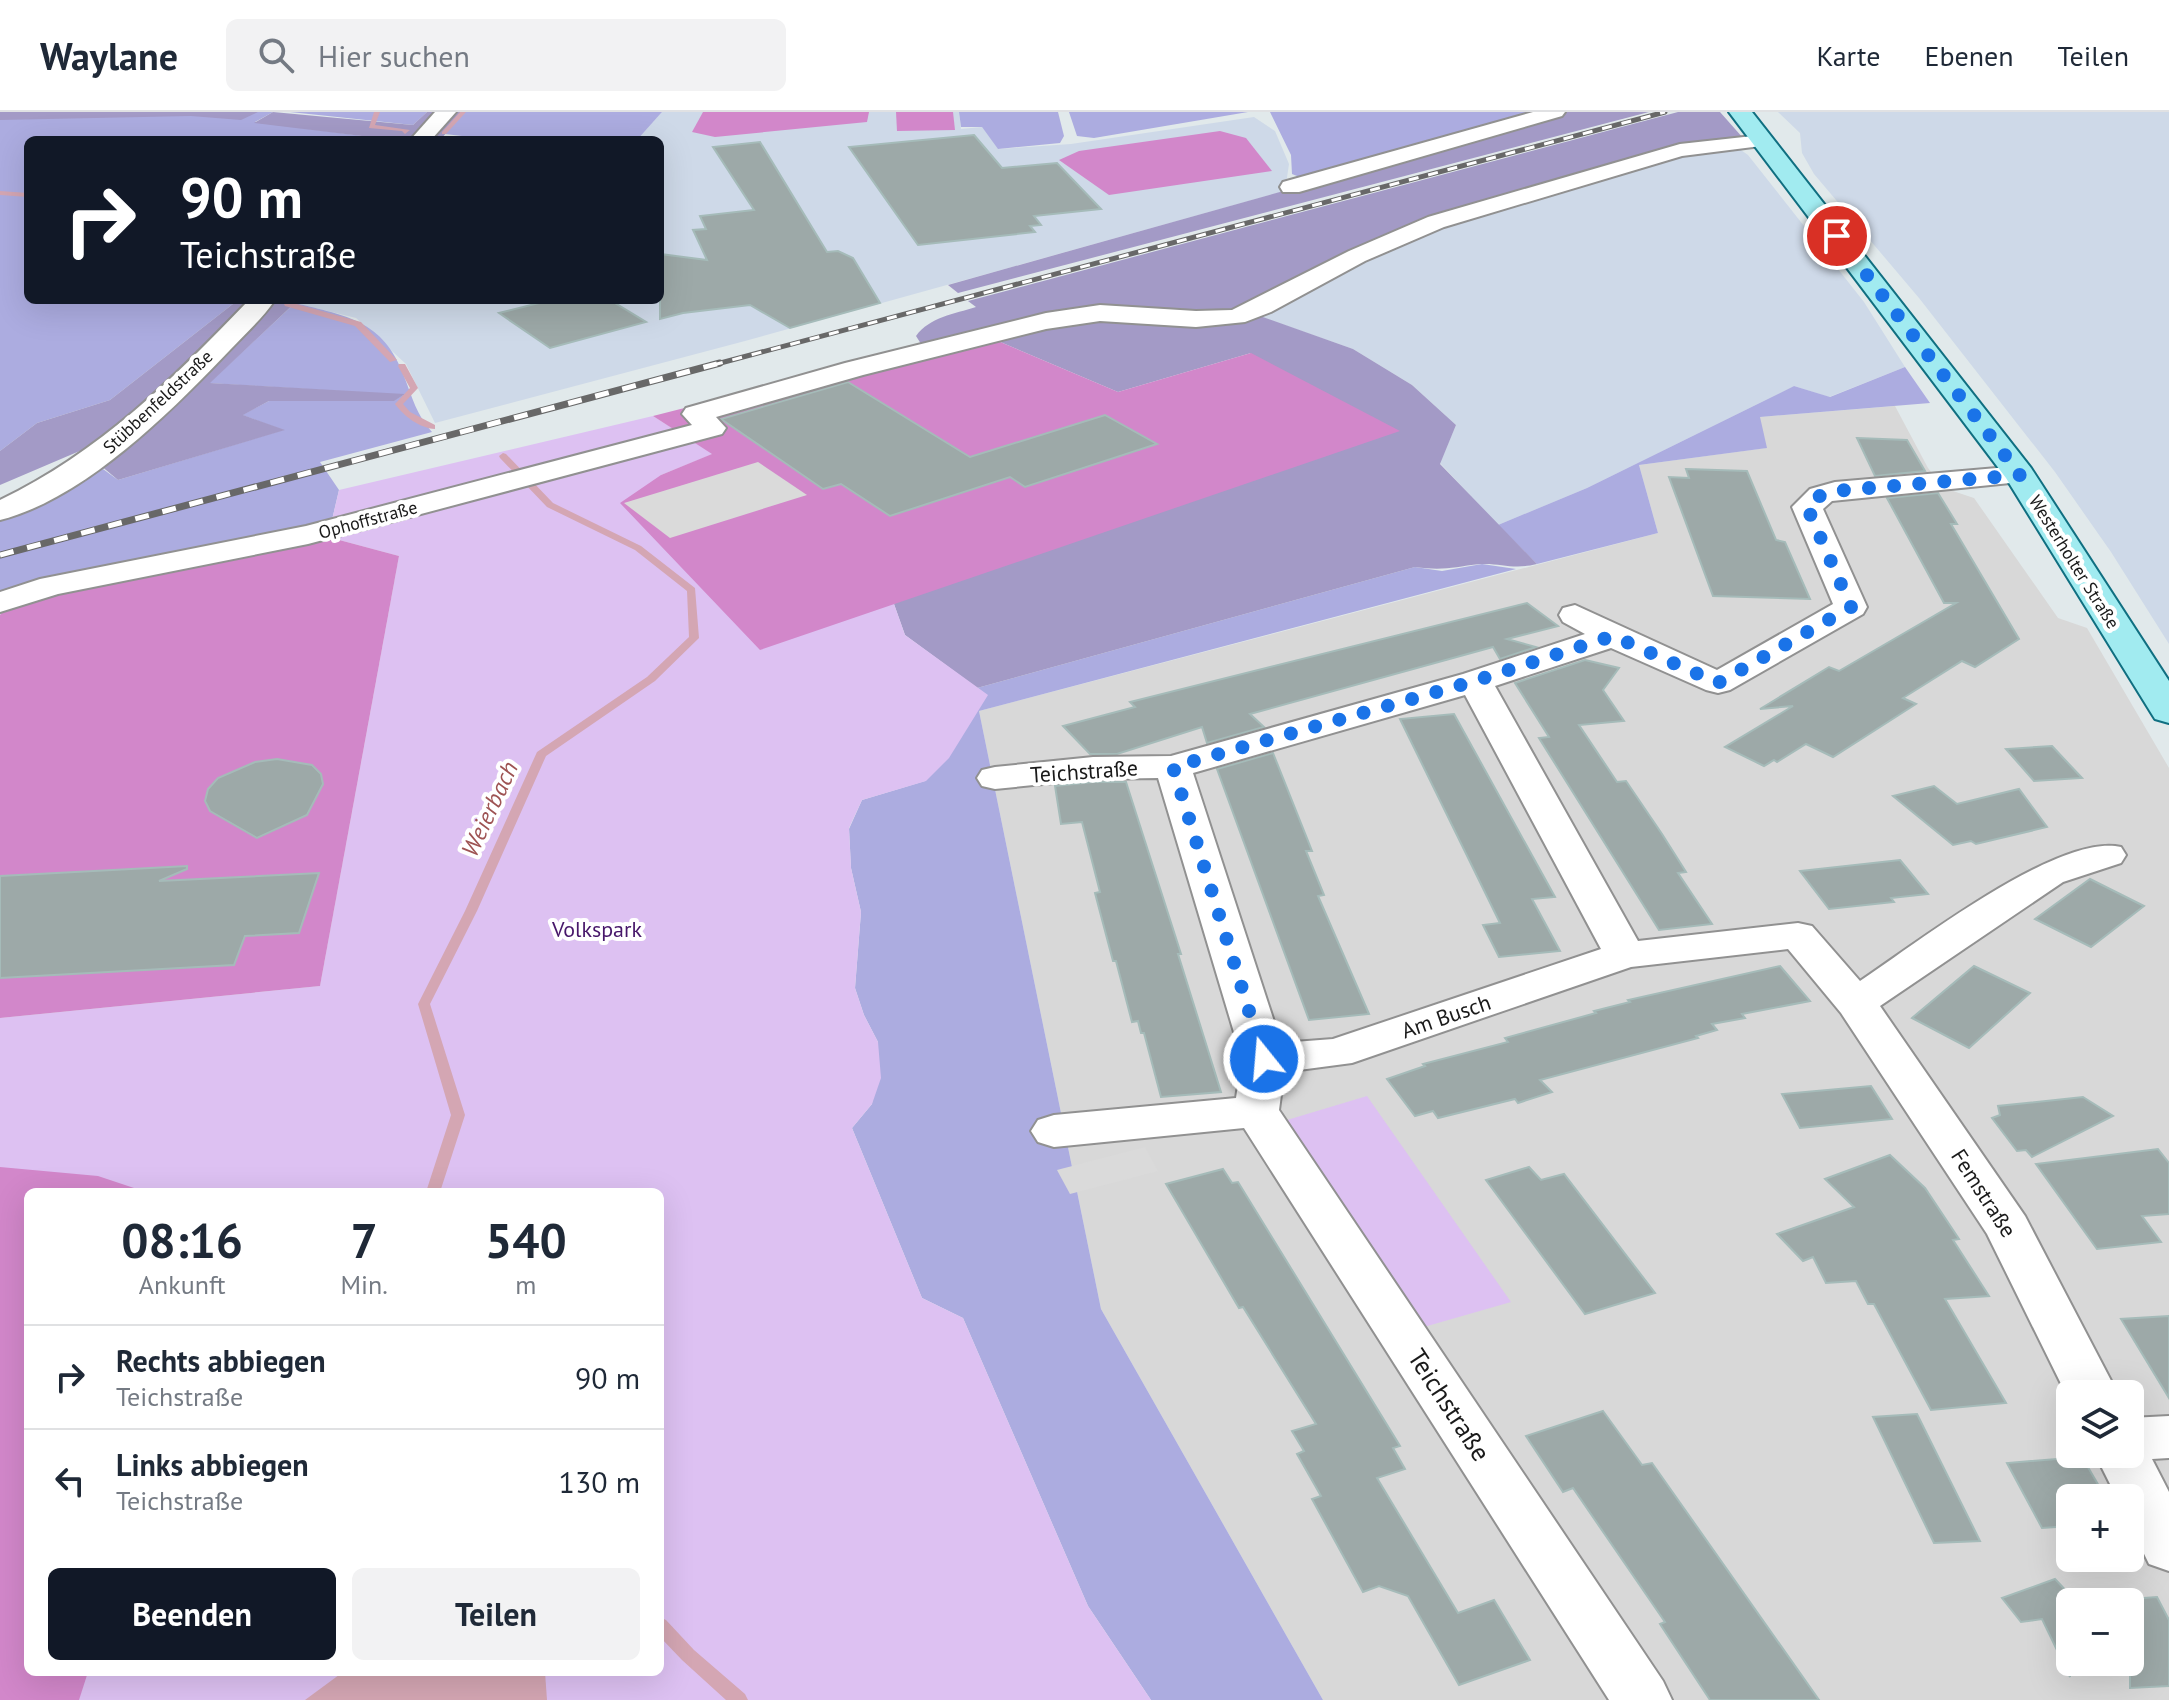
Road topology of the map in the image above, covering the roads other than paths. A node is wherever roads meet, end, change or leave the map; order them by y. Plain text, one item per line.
1 (446, 112) edge
2 (1555, 112) edge
3 (1750, 125) edge
4 (424, 136) edge
5 (1291, 187) dead end
6 (259, 304) edge
7 (2020, 475) junction
8 (0, 511) edge
9 (0, 602) edge
10 (1475, 681) junction
11 (2169, 711) edge
12 (1173, 767) junction
13 (995, 778) dead end
14 (2107, 855) dead end
15 (1798, 935) joint
16 (1625, 955) junction
17 (1856, 1003) junction
18 (1264, 1059) junction
19 (1256, 1111) junction
20 (1054, 1131) dead end
21 (2085, 1380) edge
22 (2169, 1437) edge
23 (2144, 1438) edge
24 (2129, 1468) edge
25 (2169, 1547) edge
26 (1642, 1700) edge

1 - 4 street
2 - 5 street
3 - 7 main road, Westerholter Straße
3 - 9 street, Ophoffstraße
6 - 8 street, Stübbenfeldstraße
7 - 10 street, Teichstraße
7 - 11 main road, Westerholter Straße
10 - 12 street, Teichstraße
10 - 16 street
12 - 13 street, Teichstraße
12 - 18 street
14 - 17 street
15 - 16 street, Am Busch
15 - 17 street, Femstraße
16 - 18 street, Am Busch
17 - 21 street, Femstraße
18 - 19 street
19 - 20 street
19 - 26 street, Teichstraße
22 - 23 street
24 - 25 street

